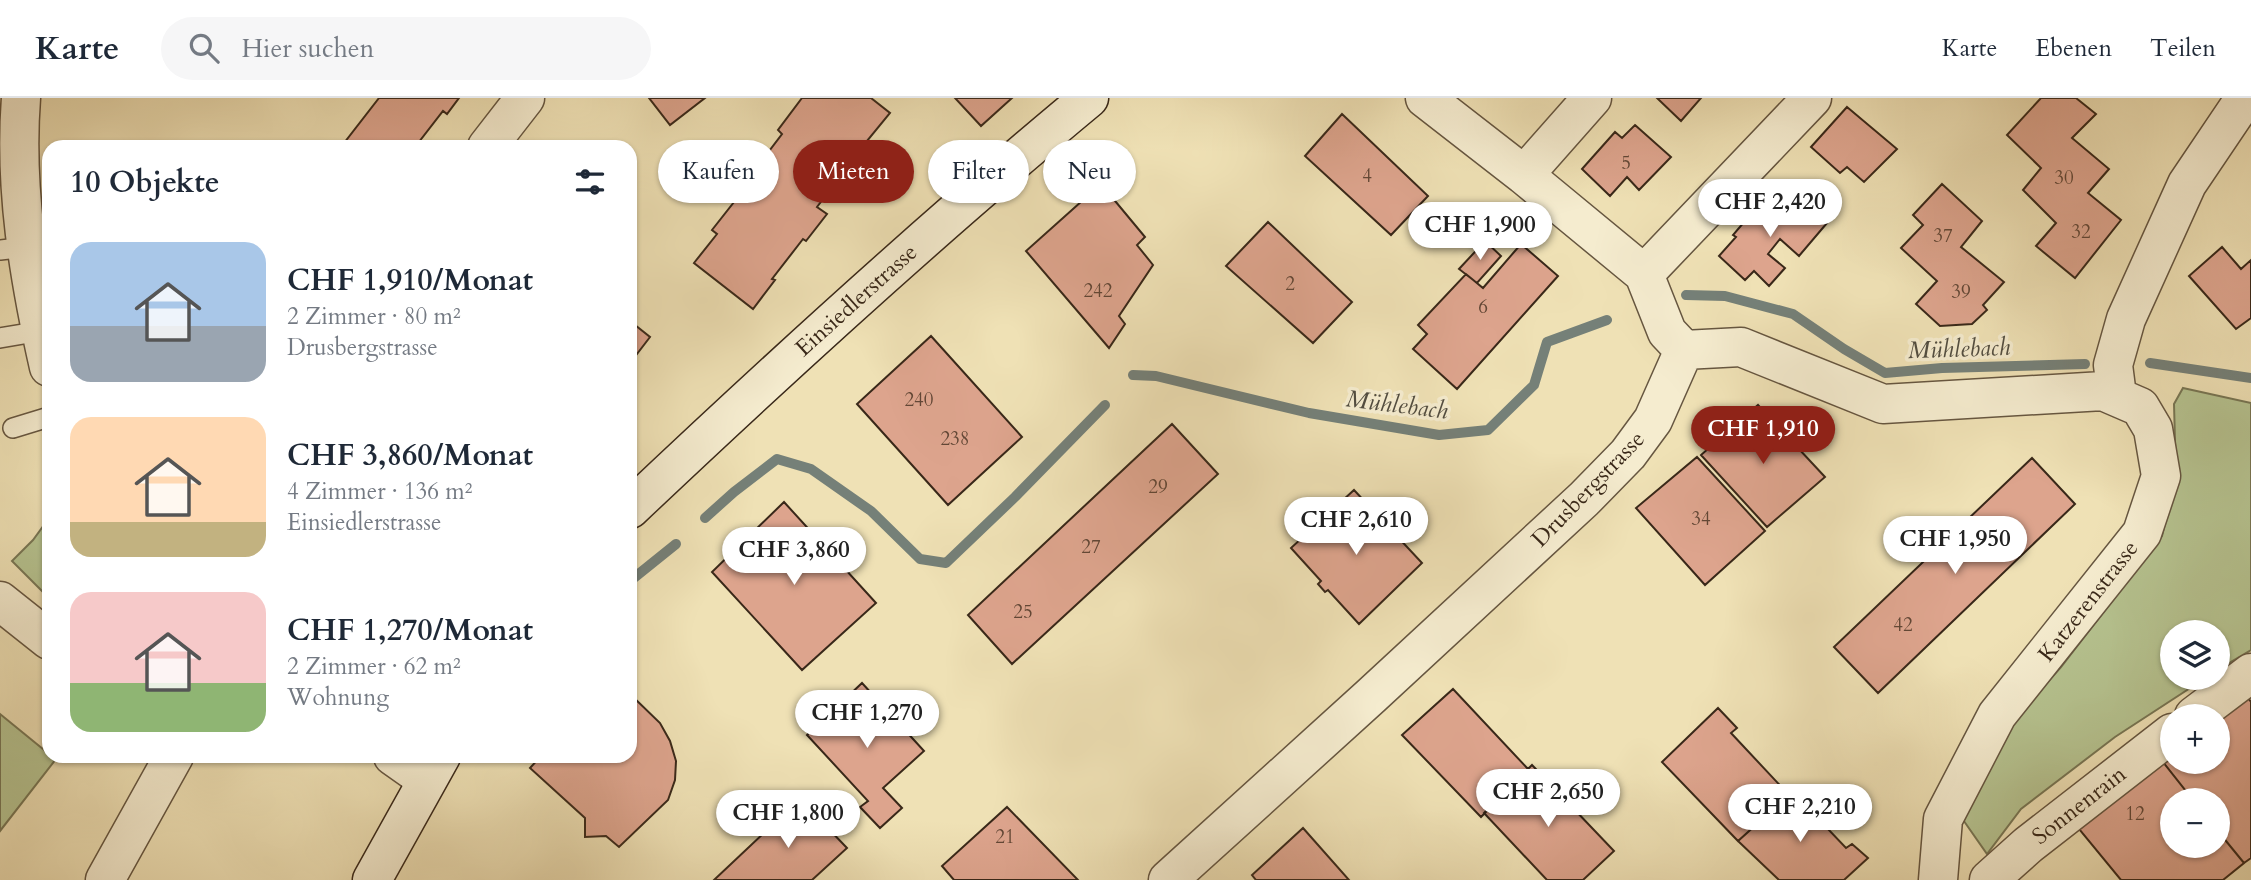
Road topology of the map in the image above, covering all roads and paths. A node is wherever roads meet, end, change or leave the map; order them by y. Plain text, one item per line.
1 (21, 98) edge
2 (525, 98) edge
3 (1088, 98) edge
4 (1425, 98) edge
5 (1592, 98) edge
6 (1812, 98) edge
7 (2245, 98) edge
8 (492, 140) edge
9 (10, 162) edge
10 (1524, 175) junction
11 (13, 249) edge
12 (1644, 274) junction
13 (41, 331) junction
14 (42, 336) edge
15 (0, 338) edge
16 (1684, 350) junction
17 (2118, 396) junction
18 (42, 420) edge
19 (13, 428) dead end
20 (637, 502) edge
21 (0, 601) edge
22 (42, 634) edge
23 (2251, 673) edge
24 (2210, 704) edge
25 (2160, 742) edge
26 (170, 763) edge
27 (417, 763) edge
28 (434, 768) edge
29 (106, 880) edge
30 (372, 880) edge
31 (1168, 880) edge
32 (1938, 880) edge
33 (1989, 880) edge

1 - 9 street
2 - 8 street
3 - 20 street, Einsiedlerstrasse
4 - 10 street
5 - 10 street
6 - 12 street
7 - 17 street
9 - 11 street
10 - 12 street
11 - 13 street
12 - 16 street
13 - 14 street
13 - 15 lane
16 - 17 street
16 - 31 street, Drusbergstrasse
17 - 32 street, Katzerenstrasse
18 - 19 lane
21 - 22 street
23 - 24 street
25 - 33 street, Sonnenrain
26 - 29 street
27 - 28 street
28 - 30 street

